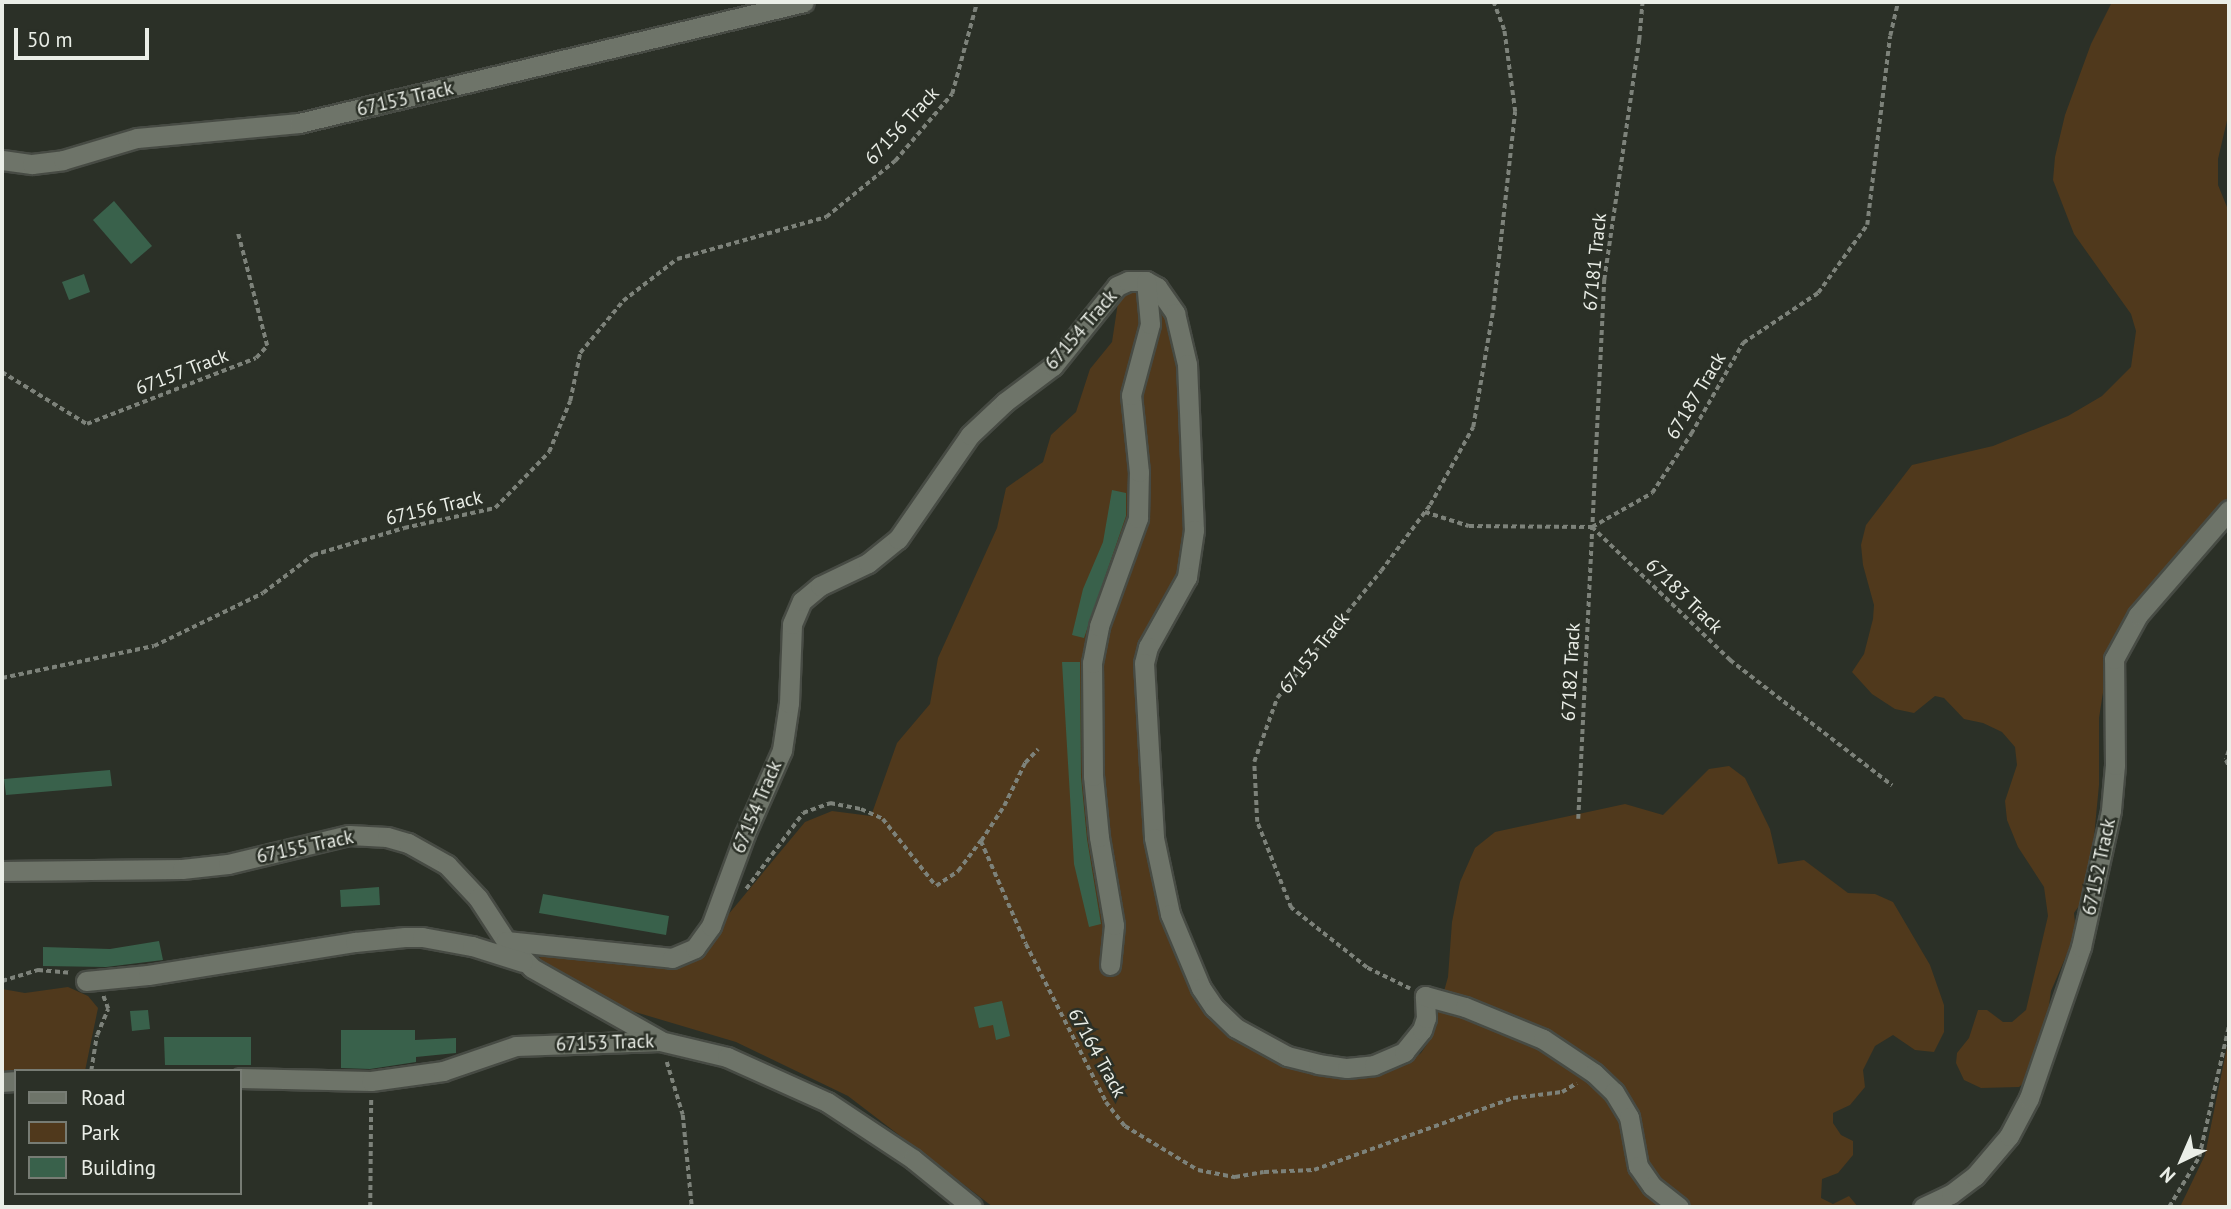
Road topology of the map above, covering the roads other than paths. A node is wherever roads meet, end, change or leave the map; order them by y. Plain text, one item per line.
1 (804, 2) edge
2 (2, 160) edge
3 (1146, 281) junction
4 (2229, 510) edge
5 (2, 871) edge
6 (506, 941) junction
7 (524, 962) junction
8 (1110, 965) dead end
9 (86, 981) road end
10 (660, 1041) junction
11 (242, 1078) edge
12 (972, 1207) edge
13 (1679, 1207) edge
14 (1923, 1207) edge

1 - 2 street, 67153 Track
3 - 6 street, 67154 Track
3 - 8 street
3 - 13 street
4 - 14 street, 67152 Track
5 - 6 street, 67155 Track
6 - 7 street, 67155 Track
7 - 9 street
7 - 10 street, 67155 Track
10 - 11 street, 67153 Track
10 - 12 street, 67153 Track

